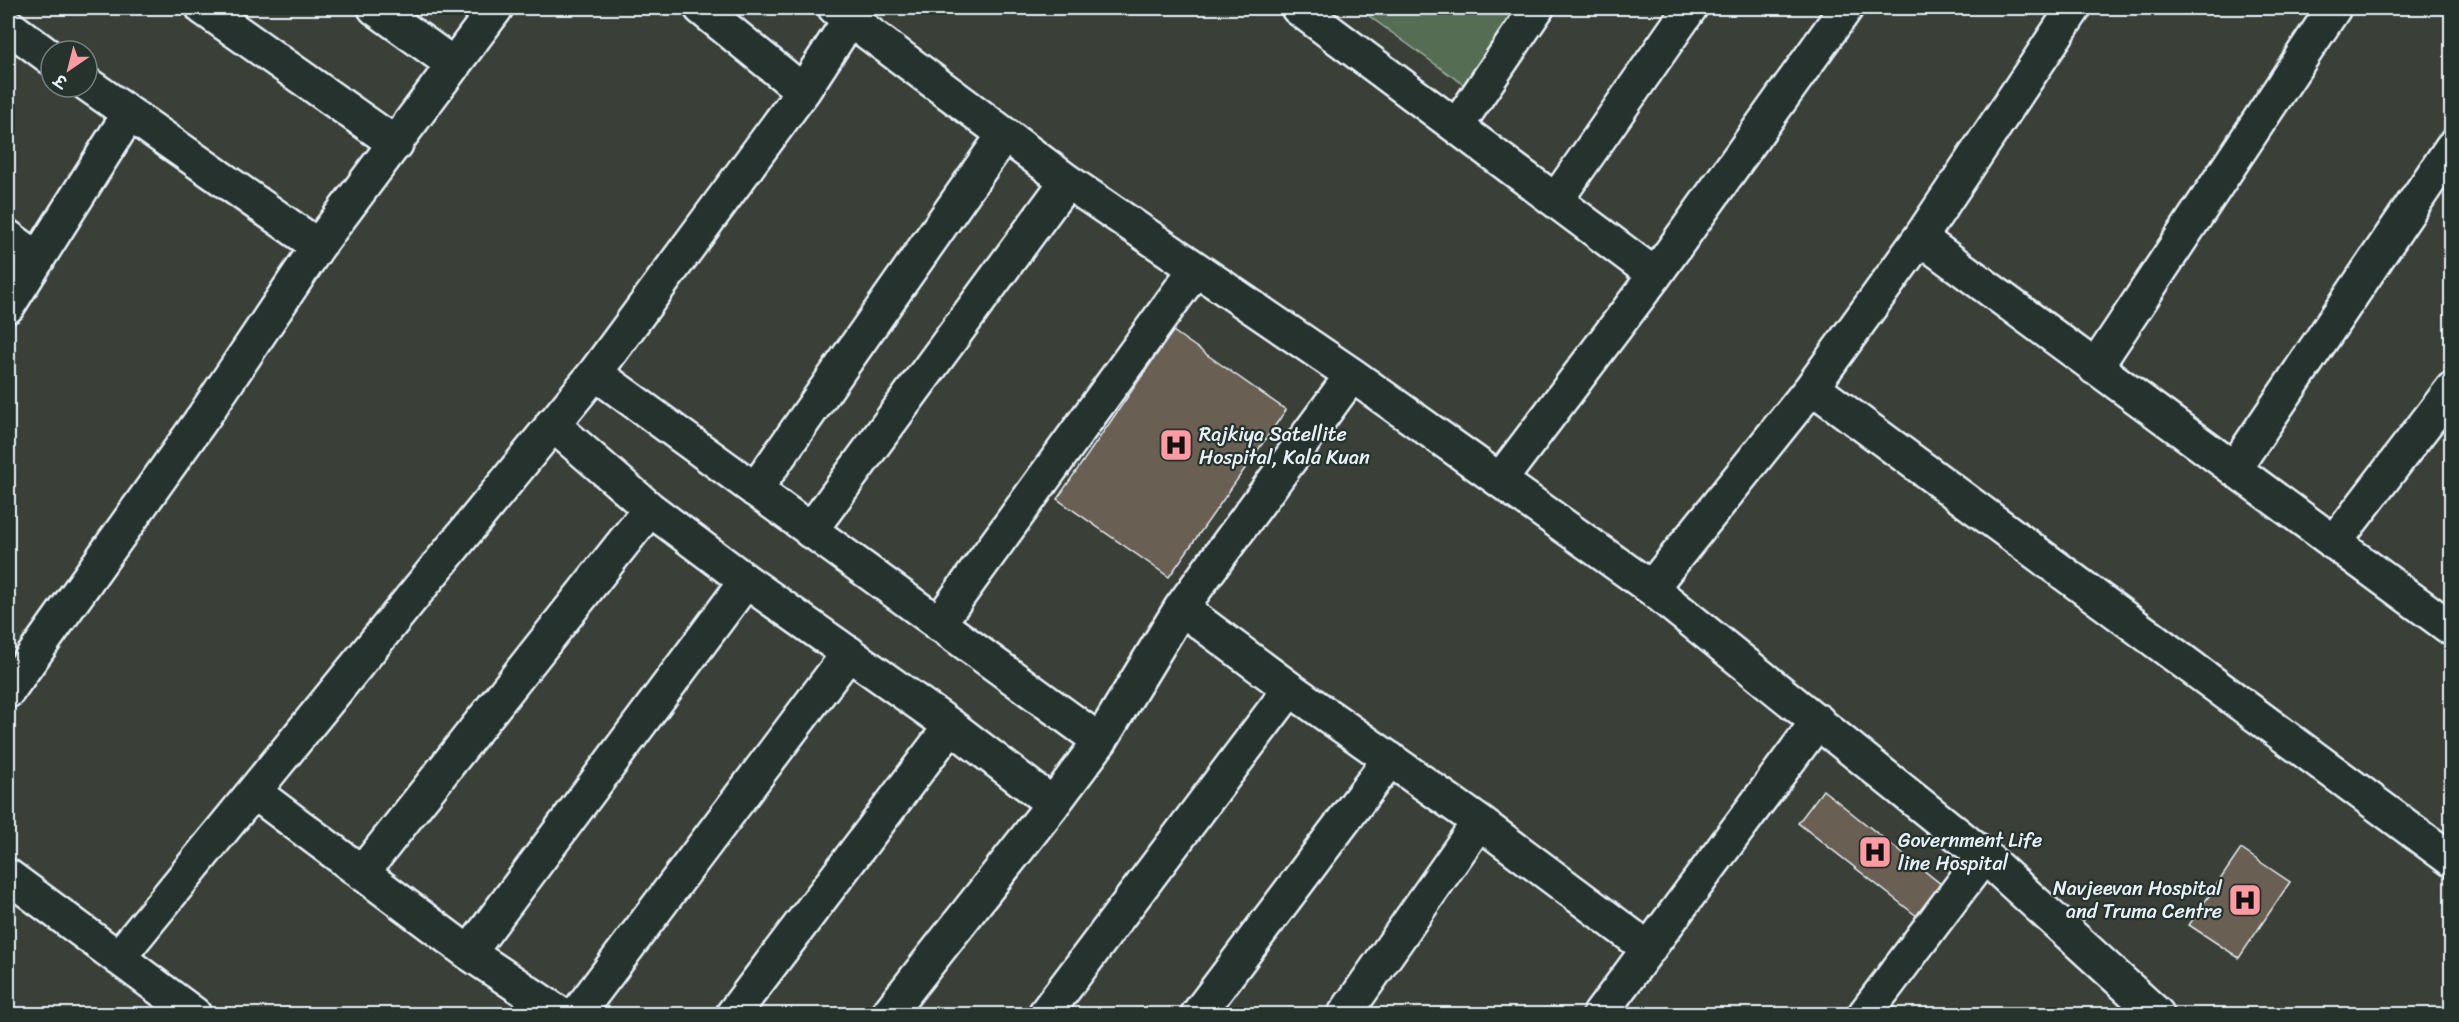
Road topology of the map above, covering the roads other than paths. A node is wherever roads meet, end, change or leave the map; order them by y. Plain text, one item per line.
1 (203, 8) edge
2 (375, 8) edge
3 (496, 8) edge
4 (701, 8) edge
5 (1298, 8) edge
6 (1536, 8) edge
7 (1690, 8) edge
8 (1846, 8) edge
9 (2074, 8) edge
10 (2334, 8) edge
11 (843, 13) edge
12 (8, 26) edge
13 (39, 49) edge
14 (454, 65) junction
15 (803, 91) junction
16 (99, 93) edge
17 (129, 114) junction
18 (1457, 126) junction
19 (1004, 135) junction
20 (396, 144) junction
21 (2451, 147) edge
22 (1067, 181) junction
23 (1556, 200) junction
24 (8, 237) edge
25 (1920, 238) junction
26 (318, 246) junction
27 (38, 259) junction
28 (1196, 270) junction
29 (1655, 275) junction
30 (8, 306) edge
31 (2095, 368) junction
32 (595, 373) junction
33 (1352, 375) junction
34 (1812, 387) junction
35 (2451, 389) edge
36 (552, 424) junction
37 (2234, 469) junction
38 (1500, 480) junction
39 (755, 490) junction
40 (650, 509) junction
41 (810, 531) junction
42 (2334, 543) junction
43 (746, 581) junction
44 (1651, 588) junction
45 (1181, 608) junction
46 (2448, 618) edge
47 (938, 624) junction
48 (849, 653) junction
49 (1290, 689) junction
50 (8, 691) edge
51 (1818, 721) junction
52 (951, 726) junction
53 (1100, 741) junction
54 (1390, 759) junction
55 (254, 792) junction
56 (1053, 804) junction
57 (1479, 822) junction
58 (1984, 856) junction
59 (2451, 860) edge
60 (362, 873) junction
61 (8, 876) edge
62 (1649, 949) junction
63 (469, 953) junction
64 (118, 958) junction
65 (194, 1014) edge
66 (560, 1014) edge
67 (577, 1014) edge
68 (733, 1014) edge
69 (888, 1014) edge
70 (1045, 1014) edge
71 (1198, 1014) edge
72 (1345, 1014) edge
73 (1600, 1014) edge
74 (1865, 1014) edge
75 (2157, 1014) edge

1 - 20 street
2 - 14 street
3 - 14 street
4 - 15 street
5 - 18 street
6 - 18 street
7 - 23 street
8 - 29 street
9 - 25 street
10 - 31 street
11 - 15 street
11 - 19 street
12 - 13 street
14 - 20 street
15 - 32 street
16 - 17 street
17 - 26 street
17 - 27 street
18 - 23 street
19 - 22 street
19 - 39 street
20 - 26 street
21 - 37 street
22 - 28 street
22 - 41 street
23 - 29 street
24 - 27 street
25 - 31 street
25 - 34 street
26 - 50 street
27 - 30 street
28 - 33 street
28 - 47 street
29 - 38 street
31 - 37 street
32 - 36 street
32 - 39 street
33 - 38 street
33 - 45 street
34 - 44 street
34 - 59 street
35 - 42 street
36 - 40 street
36 - 55 street
37 - 42 street
38 - 44 street
39 - 41 street
40 - 43 street
40 - 60 street
41 - 47 street
42 - 46 street
43 - 48 street
43 - 63 street
44 - 51 street
45 - 49 street
45 - 53 street
47 - 53 street
48 - 52 street
48 - 67 street
49 - 54 street
49 - 70 street
51 - 58 street
51 - 62 street
52 - 56 street
52 - 68 street
53 - 56 street
54 - 57 street
54 - 71 street
55 - 60 street
55 - 64 street
56 - 69 street
57 - 62 street
57 - 72 street
58 - 74 street
58 - 75 street
60 - 63 street
61 - 64 street
62 - 73 street
63 - 66 street
64 - 65 street

